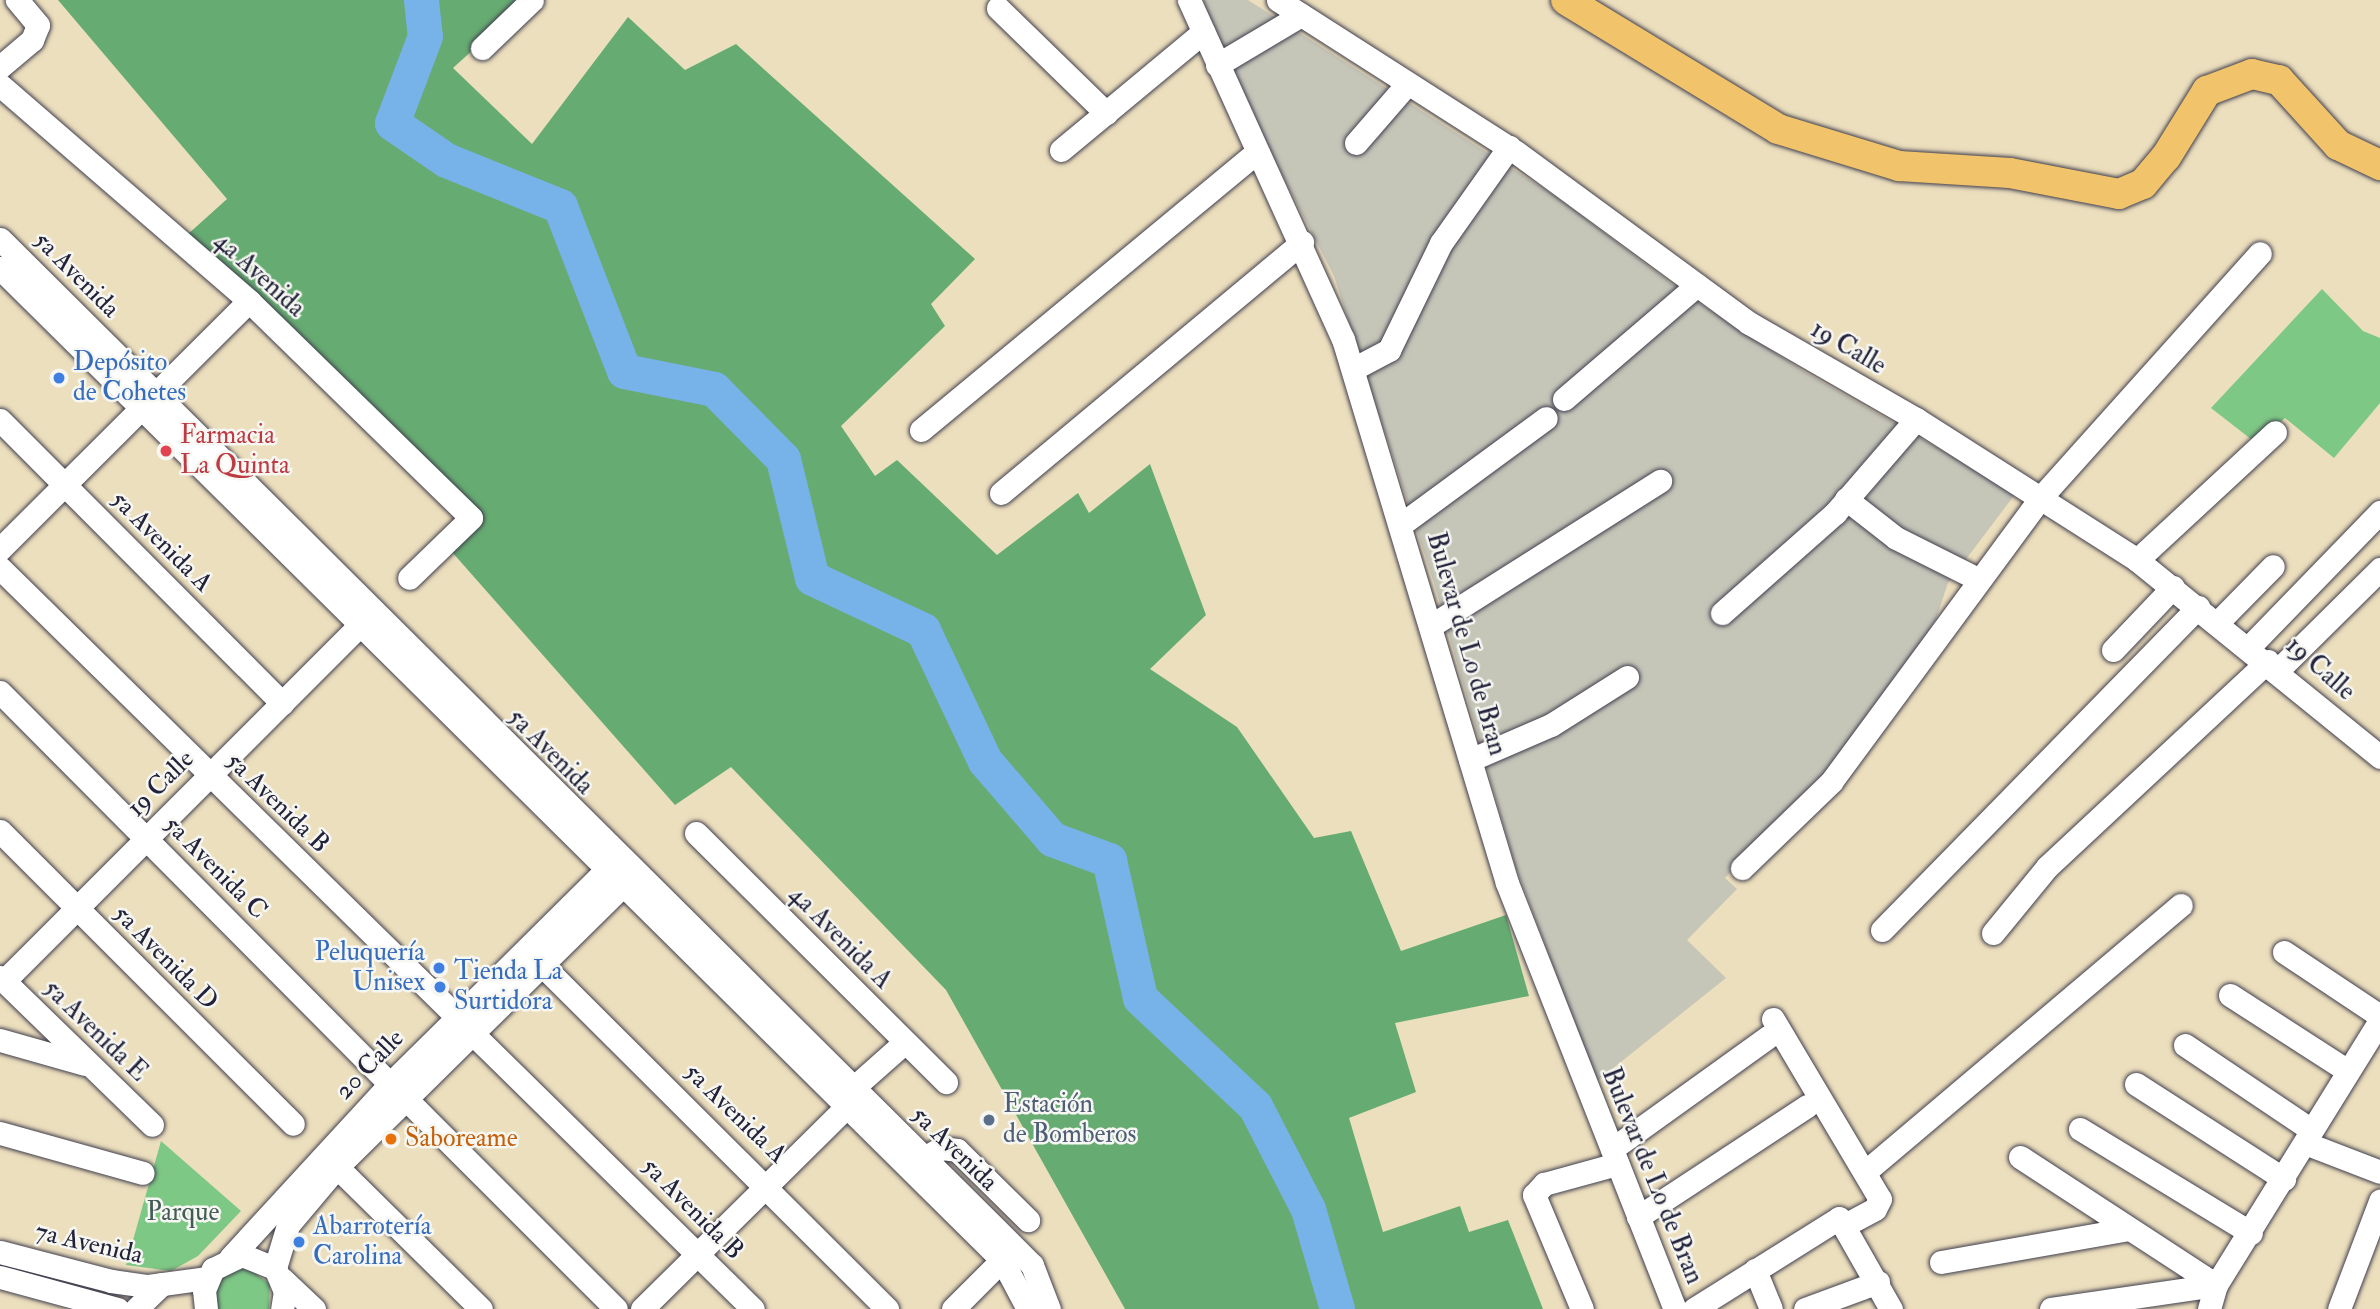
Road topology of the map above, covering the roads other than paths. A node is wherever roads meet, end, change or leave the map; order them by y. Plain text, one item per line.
1 (17, 0) edge
2 (532, 0) edge
3 (1189, 0) edge
4 (1278, 0) edge
5 (1566, 0) edge
6 (998, 8) dead end
7 (1301, 15) junction
8 (1203, 32) junction
9 (482, 48) dead end
10 (1217, 65) junction
11 (0, 67) edge
12 (1408, 83) junction
13 (0, 85) edge
14 (1106, 113) junction
15 (1356, 143) dead end
16 (1509, 147) junction
17 (1061, 150) dead end
18 (1256, 153) junction
19 (2380, 165) edge
20 (0, 239) edge
21 (1302, 242) junction
22 (2260, 253) dead end
23 (0, 268) edge
24 (1696, 285) junction
25 (249, 301) junction
26 (1353, 369) junction
27 (1564, 398) dead end
28 (149, 401) junction
29 (1546, 418) dead end
30 (1916, 419) junction
31 (0, 420) edge
32 (921, 430) dead end
33 (2275, 432) dead end
34 (1660, 481) dead end
35 (65, 485) junction
36 (1001, 494) dead end
37 (2042, 496) junction
38 (1846, 499) junction
39 (2380, 512) edge
40 (1403, 523) junction
41 (0, 550) edge
42 (2137, 560) junction
43 (2273, 566) dead end
44 (0, 568) edge
45 (2380, 569) edge
46 (409, 578) dead end
47 (1978, 579) junction
48 (2172, 587) junction
49 (2198, 607) junction
50 (1722, 613) dead end
51 (2218, 622) junction
52 (1433, 625) junction
53 (358, 627) junction
54 (2250, 646) junction
55 (2113, 650) dead end
56 (2273, 666) junction
57 (1627, 677) dead end
58 (0, 692) edge
59 (282, 703) junction
60 (2375, 743) edge
61 (1470, 760) junction
62 (209, 776) junction
63 (0, 831) edge
64 (696, 833) dead end
65 (146, 839) junction
66 (1742, 868) dead end
67 (619, 872) junction
68 (2181, 905) dead end
69 (76, 909) junction
70 (1882, 930) dead end
71 (1993, 933) dead end
72 (2284, 952) dead end
73 (540, 963) junction
74 (2, 979) edge
75 (2230, 995) dead end
76 (2380, 1019) edge
77 (464, 1025) junction
78 (0, 1040) edge
79 (905, 1042) junction
80 (2185, 1045) dead end
81 (89, 1065) junction
82 (2348, 1071) junction
83 (946, 1082) dead end
84 (2136, 1084) dead end
85 (398, 1091) junction
86 (849, 1098) junction
87 (1807, 1106) dead end
88 (293, 1124) dead end
89 (152, 1125) dead end
90 (879, 1128) junction
91 (2080, 1129) dead end
92 (0, 1133) edge
93 (2308, 1136) junction
94 (1614, 1156) junction
95 (2020, 1157) dead end
96 (923, 1158) junction
97 (337, 1167) junction
98 (1866, 1171) junction
99 (2380, 1172) edge
100 (143, 1173) dead end
101 (2284, 1179) junction
102 (767, 1185) junction
103 (2380, 1201) edge
104 (1638, 1217) junction
105 (1028, 1220) dead end
106 (1847, 1224) junction
107 (2129, 1229) junction
108 (2250, 1233) junction
109 (0, 1252) edge
110 (698, 1254) junction
111 (230, 1258) junction
112 (1002, 1261) junction
113 (1941, 1262) dead end
114 (1755, 1270) junction
115 (278, 1274) junction
116 (0, 1277) edge
117 (207, 1278) junction
118 (1878, 1282) junction
119 (162, 1284) junction
120 (2216, 1285) junction
121 (118, 1309) edge
122 (135, 1309) edge
123 (206, 1309) edge
124 (282, 1309) edge
125 (314, 1309) edge
126 (481, 1309) edge
127 (616, 1309) edge
128 (642, 1309) edge
129 (753, 1309) edge
130 (887, 1309) edge
131 (953, 1309) edge
132 (1028, 1309) edge
133 (1049, 1309) edge
134 (1581, 1309) edge
135 (1675, 1309) edge
136 (1694, 1309) edge
137 (1771, 1309) edge
138 (1805, 1309) edge
139 (1891, 1309) edge
140 (2051, 1309) edge
141 (2209, 1309) edge
142 (2339, 1309) edge

1 - 11 street
2 - 9 street
3 - 8 street, Bulevar de Lo de Bran
4 - 7 street, 19 Calle
5 - 19 main road
6 - 14 street
7 - 10 street
7 - 12 street, 19 Calle
8 - 10 street, Bulevar de Lo de Bran
8 - 14 street
10 - 18 street, Bulevar de Lo de Bran
12 - 15 street
12 - 16 street, 19 Calle
13 - 25 street, 4a Avenida
14 - 17 street
16 - 24 street, 19 Calle
16 - 26 street
18 - 21 street, Bulevar de Lo de Bran
18 - 32 street
20 - 28 street, 5a Avenida
21 - 26 street, Bulevar de Lo de Bran
21 - 36 street
22 - 37 street
23 - 28 street, 5a Avenida
24 - 27 street
24 - 30 street, 19 Calle
25 - 28 street
25 - 46 street, 4a Avenida
26 - 40 street, Bulevar de Lo de Bran
28 - 35 street
28 - 53 street, 5a Avenida
28 - 67 street, 5a Avenida
29 - 40 street
30 - 37 street, 19 Calle
30 - 38 street
31 - 35 street, 5a Avenida A
33 - 42 street
34 - 52 street
35 - 41 street
35 - 59 street, 5a Avenida A
37 - 42 street, 19 Calle
37 - 47 street
38 - 47 street
38 - 50 street
39 - 54 street
40 - 52 street, Bulevar de Lo de Bran
42 - 48 street, 19 Calle
43 - 51 street
44 - 62 street, 5a Avenida B
45 - 56 street
47 - 66 street
48 - 49 street, 19 Calle
48 - 55 street
49 - 51 street, 19 Calle
49 - 70 street
51 - 54 street, 19 Calle
52 - 61 street, Bulevar de Lo de Bran
53 - 59 street, 19 Calle
53 - 67 street, 5a Avenida
54 - 56 street, 19 Calle
56 - 60 street, 19 Calle
56 - 71 street
57 - 61 street
58 - 65 street, 5a Avenida C
59 - 62 street, 19 Calle
61 - 94 street, Bulevar de Lo de Bran
62 - 65 street, 19 Calle
62 - 77 street, 5a Avenida B
63 - 69 street, 5a Avenida D
64 - 79 street, 4a Avenida A
65 - 69 street, 19 Calle
65 - 85 street, 5a Avenida C
67 - 73 street, 20 Calle
67 - 77 street, 20 Calle
67 - 86 street, 5a Avenida
68 - 98 street
69 - 74 street, 19 Calle
69 - 88 street, 5a Avenida D
72 - 76 street
73 - 77 street, 20 Calle
73 - 102 street, 5a Avenida A
74 - 81 street, 5a Avenida E
75 - 82 street
76 - 82 street
77 - 85 street, 20 Calle
77 - 110 street, 5a Avenida B
78 - 81 street
79 - 83 street, 4a Avenida A
79 - 86 street
80 - 93 street
81 - 89 street, 5a Avenida E
82 - 93 street
84 - 101 street
85 - 97 street, 20 Calle
85 - 111 street, 20 Calle
85 - 127 street, 5a Avenida C
86 - 90 street, 5a Avenida
86 - 102 street
87 - 104 street
90 - 96 street, 5a Avenida
90 - 112 street, 5a Avenida
91 - 108 street
92 - 100 street
93 - 99 street
93 - 101 street
94 - 98 street
94 - 104 street, Bulevar de Lo de Bran
94 - 134 street
95 - 107 street
96 - 105 street
96 - 133 street, 5a Avenida
97 - 115 street, 20 Calle
97 - 126 street
98 - 106 street
101 - 108 street
102 - 110 street
102 - 130 street, 5a Avenida A
103 - 142 street
104 - 135 street, Bulevar de Lo de Bran
106 - 114 street
106 - 118 street
107 - 113 street
107 - 120 street
108 - 120 street
109 - 119 street, 7a Avenida
110 - 128 street
110 - 129 street, 5a Avenida B
111 - 115 street
111 - 117 street, 20 Calle
112 - 131 street
112 - 132 street, 5a Avenida
114 - 136 street
114 - 137 street
115 - 124 street, 20 Calle
115 - 125 street
116 - 121 street, 7a Avenida
117 - 119 street, 7a Avenida
117 - 123 street
118 - 138 street
118 - 139 street
119 - 122 street
120 - 140 street
120 - 141 street

